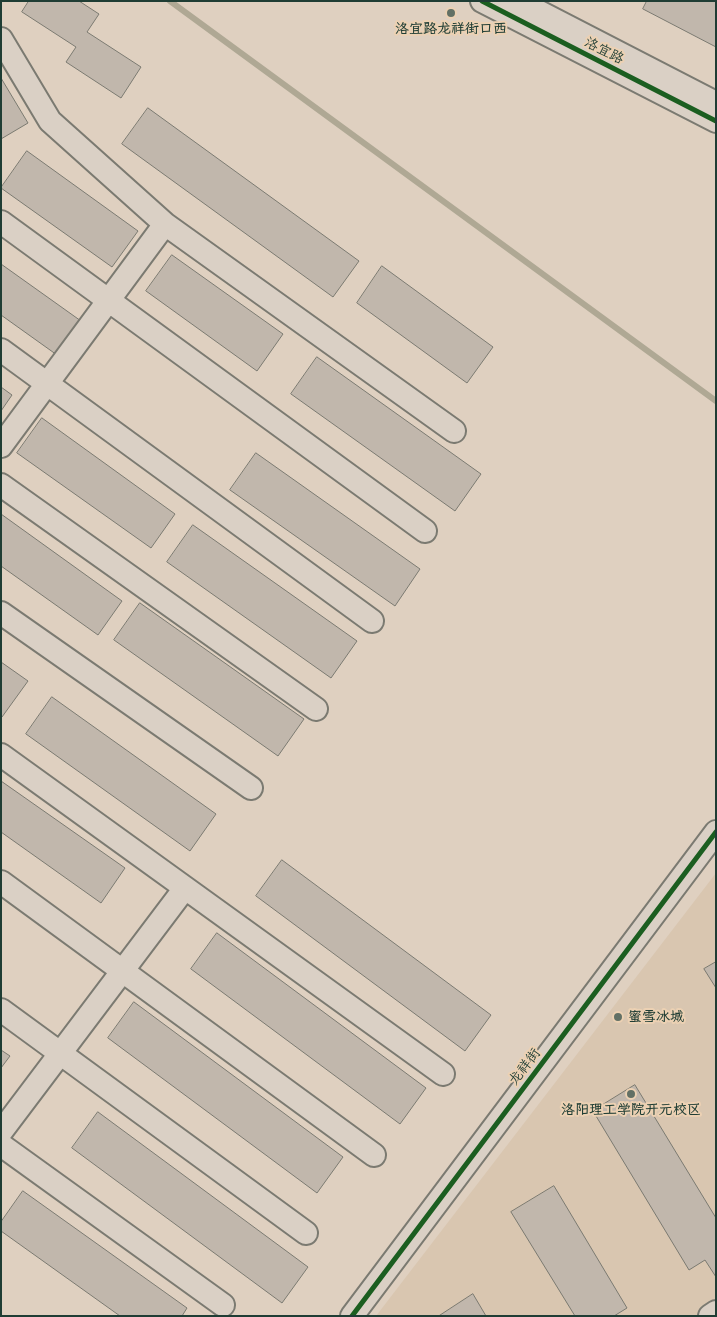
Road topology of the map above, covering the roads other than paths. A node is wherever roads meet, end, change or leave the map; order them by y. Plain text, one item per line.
1 (482, 1) edge
2 (518, 1) edge
3 (1, 39) edge
4 (716, 103) edge
5 (716, 121) edge
6 (1, 222) edge
7 (165, 224) junction
8 (108, 301) junction
9 (1, 350) edge
10 (47, 383) junction
11 (454, 431) dead end
12 (1, 446) edge
13 (1, 485) edge
14 (425, 531) dead end
15 (1, 613) edge
16 (372, 621) dead end
17 (316, 709) dead end
18 (1, 755) edge
19 (251, 788) dead end
20 (716, 832) edge
21 (1, 882) edge
22 (185, 888) junction
23 (123, 971) junction
24 (1, 1010) edge
25 (61, 1053) junction
26 (443, 1074) dead end
27 (1, 1132) edge
28 (1, 1145) edge
29 (374, 1155) dead end
30 (306, 1232) dead end
31 (224, 1305) dead end
32 (716, 1312) edge
33 (352, 1316) edge
34 (710, 1316) edge

1 - 5 street, 洛宜路
2 - 4 street, 洛宜路
3 - 7 street
6 - 8 street
7 - 8 street
7 - 11 street
8 - 10 street
8 - 14 street
9 - 10 street
10 - 12 street
10 - 16 street
13 - 17 street
15 - 19 street
18 - 22 street
20 - 33 street, 龙祥街
21 - 23 street
22 - 23 street
22 - 26 street
23 - 25 street
23 - 29 street
24 - 25 street
25 - 27 street
25 - 30 street
28 - 31 street
32 - 34 street

